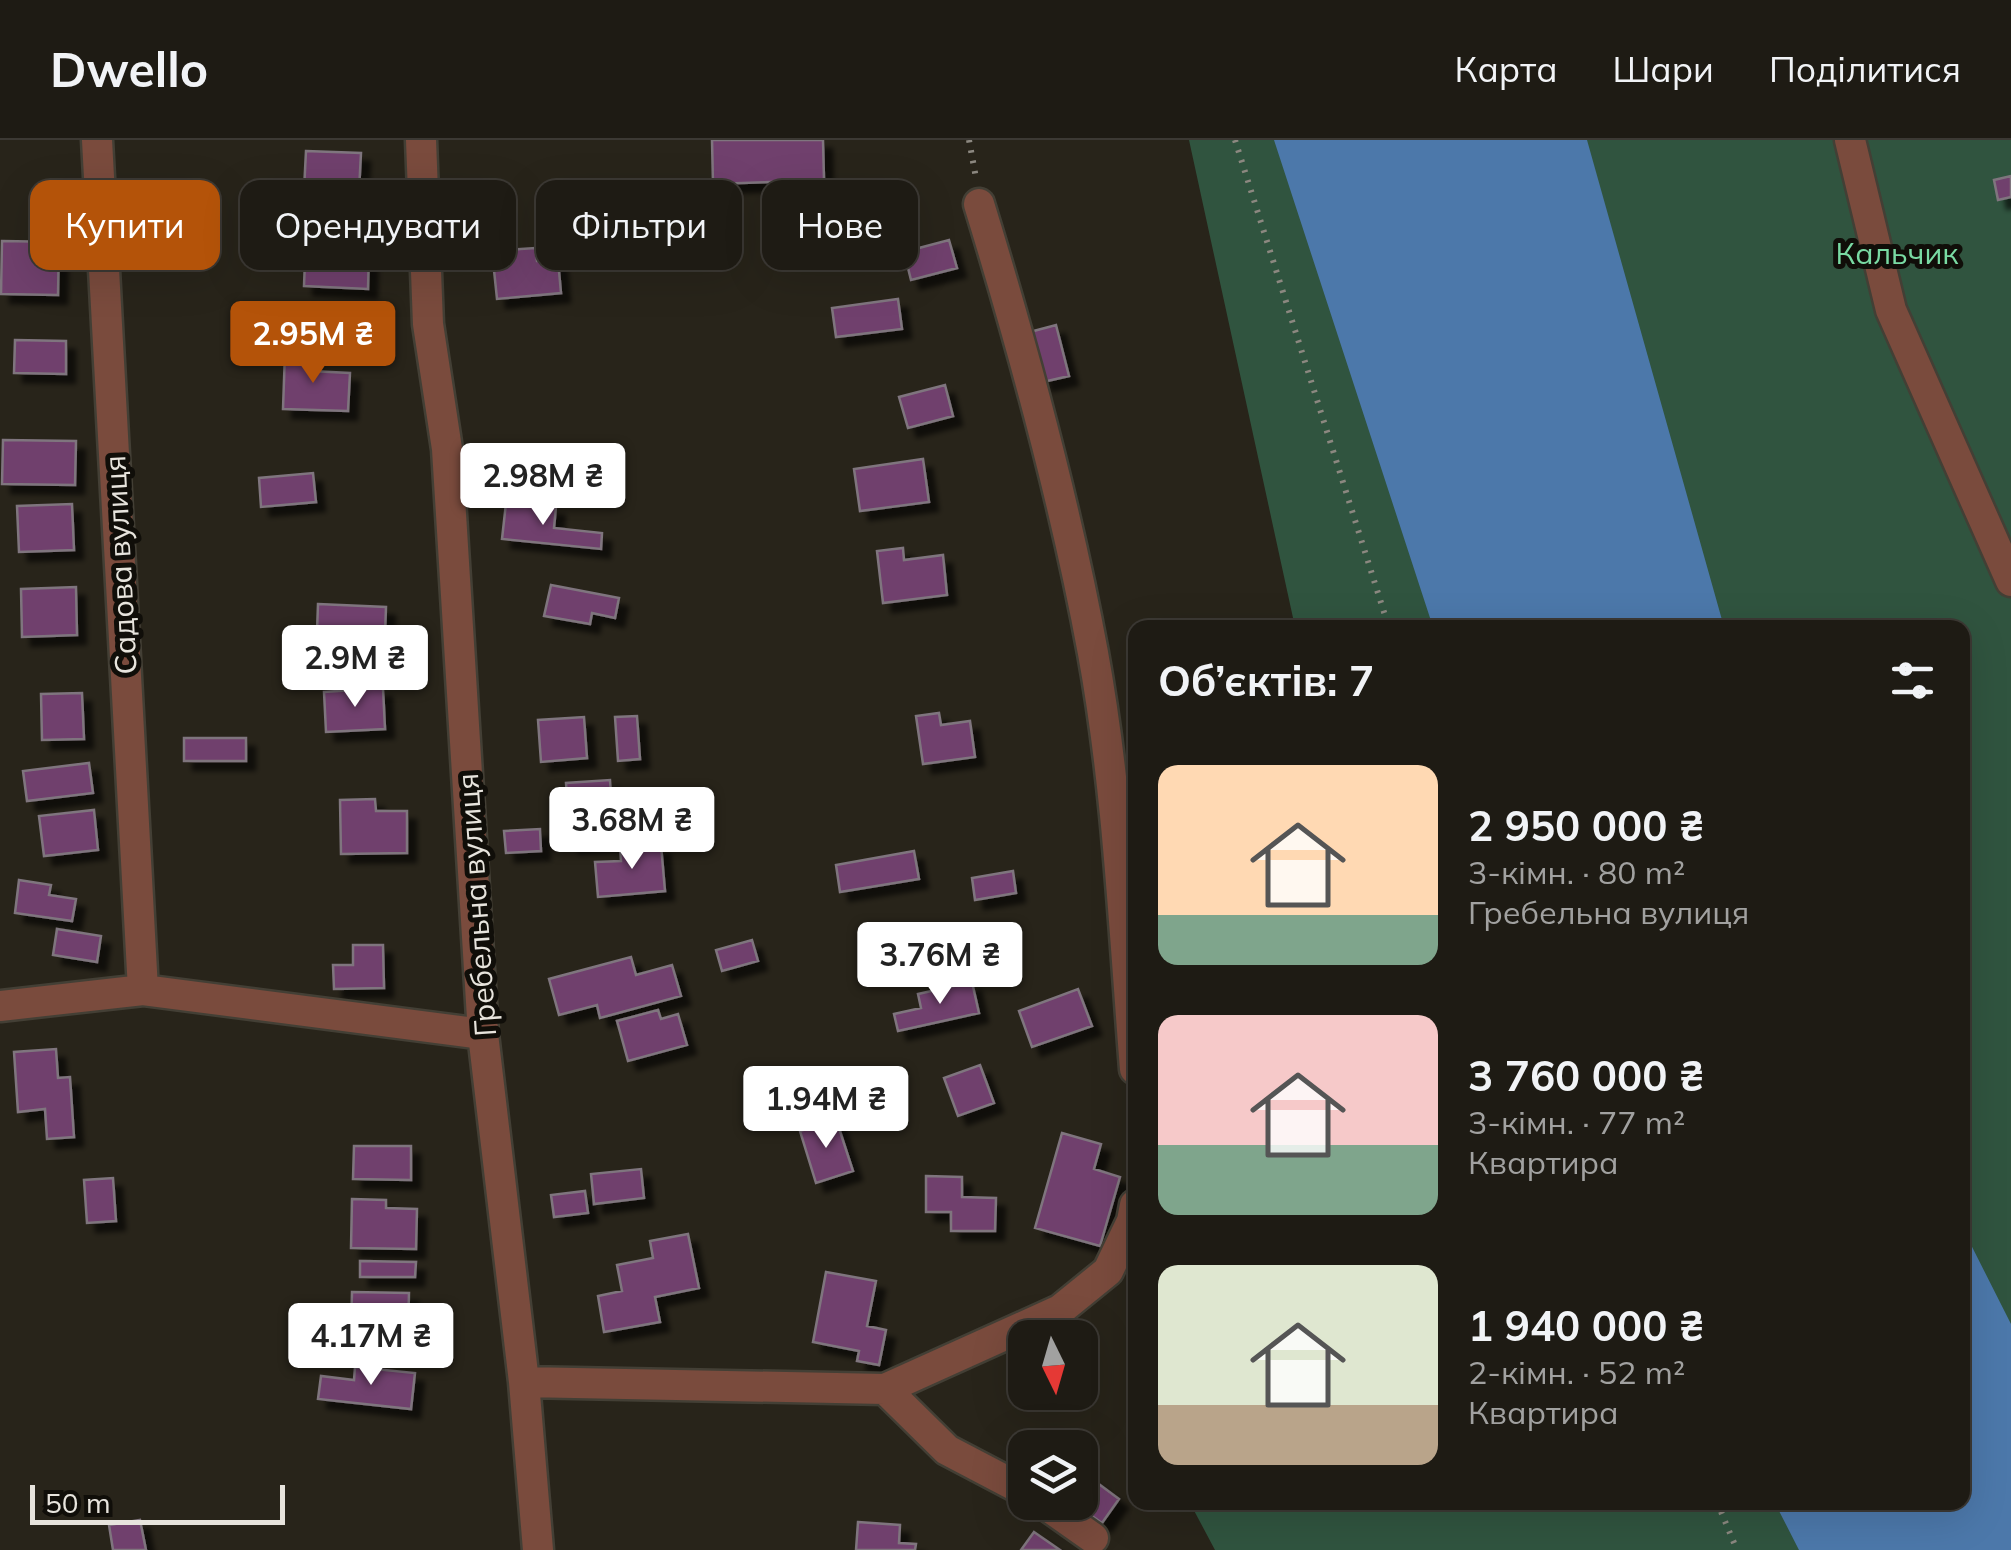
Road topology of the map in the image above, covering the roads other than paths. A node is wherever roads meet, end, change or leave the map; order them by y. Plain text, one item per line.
1 (97, 140) edge
2 (421, 140) edge
3 (1850, 140) edge
4 (979, 204) dead end
5 (2011, 581) edge
6 (1128, 982) edge
7 (144, 990) junction
8 (0, 1006) edge
9 (483, 1034) junction
10 (1128, 1229) edge
11 (524, 1382) junction
12 (885, 1389) junction
13 (1008, 1479) edge
14 (1068, 1520) edge
15 (1093, 1538) dead end
16 (538, 1550) edge

1 - 7 street, Садова вулиця
2 - 9 street, Гребельна вулиця
3 - 5 street
4 - 6 street
7 - 8 street
7 - 9 street
9 - 11 street, Гребельна вулиця
10 - 12 street
11 - 12 street
11 - 16 street, Гребельна вулиця
12 - 13 street
14 - 15 street

